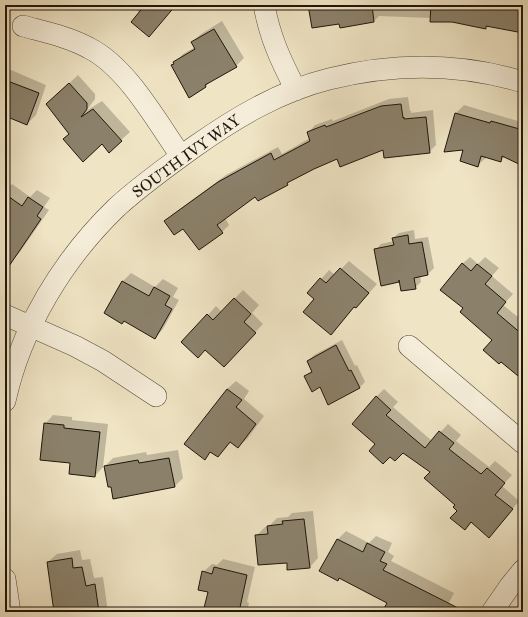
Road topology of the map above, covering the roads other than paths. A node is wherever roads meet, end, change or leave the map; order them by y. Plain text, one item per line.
1 (264, 5) edge
2 (23, 26) dead end
3 (523, 82) edge
4 (296, 90) junction
5 (181, 156) junction
6 (5, 315) edge
7 (31, 327) junction
8 (409, 346) dead end
9 (156, 396) dead end
10 (5, 401) edge
11 (523, 443) edge
12 (523, 570) edge
13 (5, 579) edge
14 (10, 612) edge
15 (492, 612) edge

1 - 4 street
2 - 5 street
3 - 4 street, SOUTH IVY WAY
4 - 5 street, SOUTH IVY WAY
5 - 7 street, SOUTH IVY WAY
6 - 7 street
7 - 9 street
7 - 10 street, SOUTH IVY WAY
8 - 11 street
12 - 15 street
13 - 14 street

